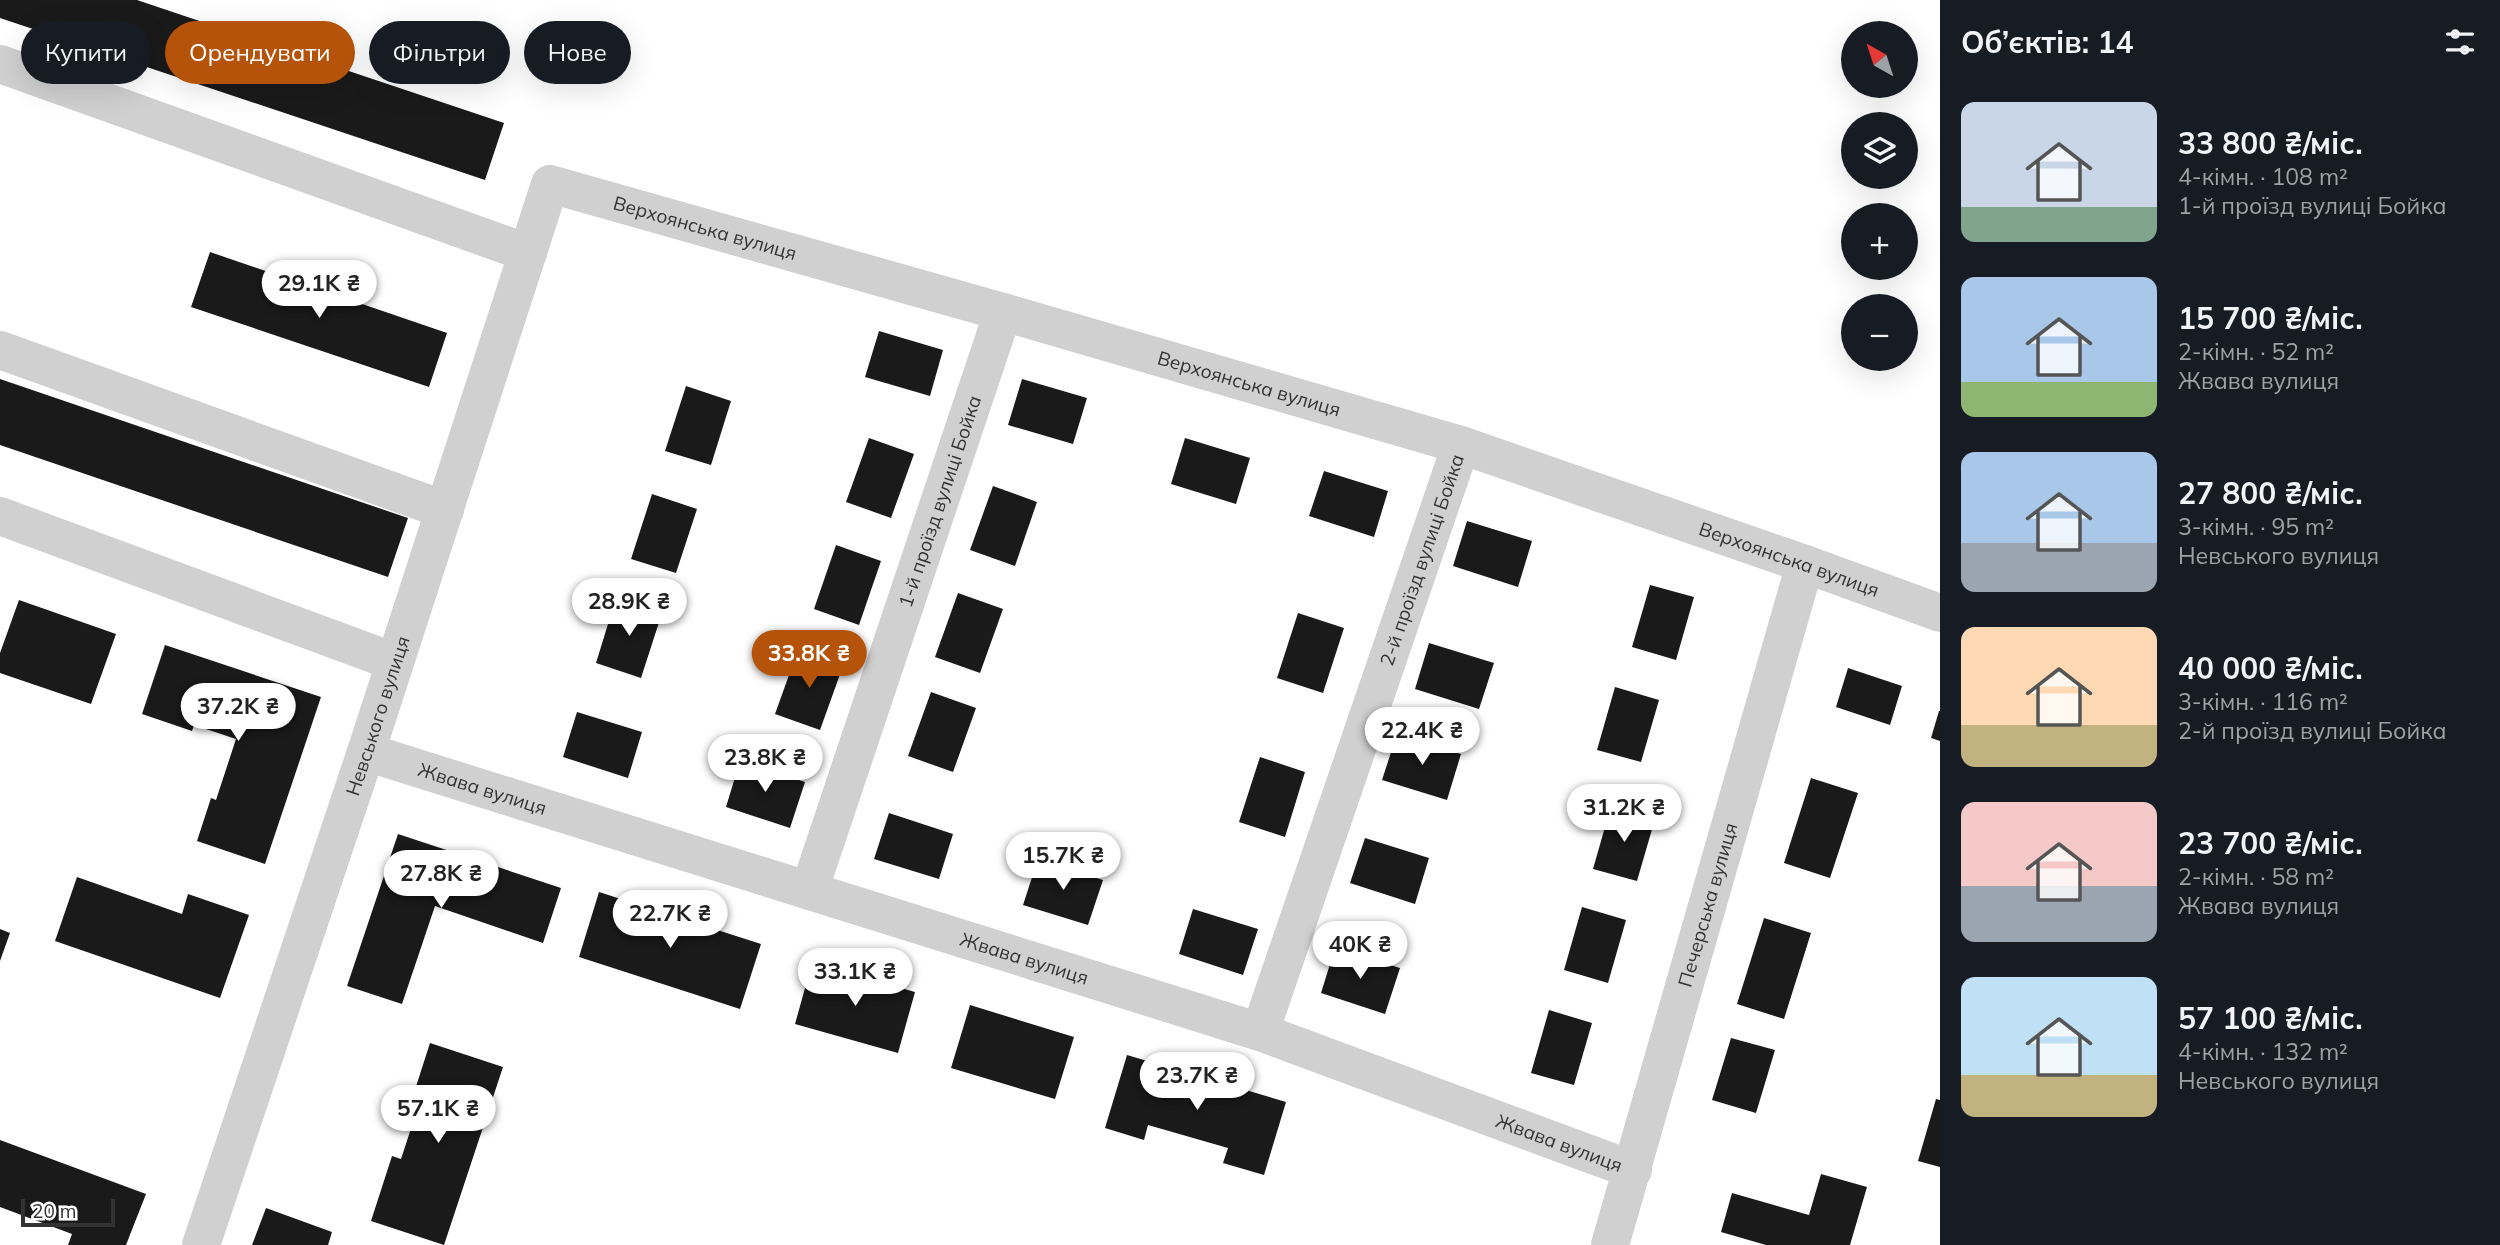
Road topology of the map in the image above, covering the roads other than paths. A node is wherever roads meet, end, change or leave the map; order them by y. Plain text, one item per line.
1 (0, 64) edge
2 (550, 184) joint
3 (528, 253) junction
4 (1003, 312) junction
5 (0, 350) edge
6 (1461, 445) junction
7 (444, 510) junction
8 (0, 516) edge
9 (1805, 564) junction
10 (1940, 613) edge
11 (395, 662) junction
12 (366, 752) junction
13 (809, 891) junction
14 (1260, 1032) junction
15 (1633, 1170) junction
16 (201, 1245) edge
17 (1610, 1245) edge

1 - 3 street
2 - 3 street, Невського вулиця
2 - 4 street, Верхоянська вулиця
3 - 7 street, Невського вулиця
4 - 6 street, Верхоянська вулиця
4 - 13 street, 1-й проїзд вулиці Бойка
5 - 7 street
6 - 9 street, Верхоянська вулиця
6 - 14 street, 2-й проїзд вулиці Бойка
7 - 11 street, Невського вулиця
8 - 11 street
9 - 10 street, Верхоянська вулиця
9 - 15 street, Печерська вулиця
11 - 12 street, Невського вулиця
12 - 13 street, Жвава вулиця
12 - 16 street, Невського вулиця
13 - 14 street, Жвава вулиця
14 - 15 street, Жвава вулиця
15 - 17 street, Печерська вулиця

